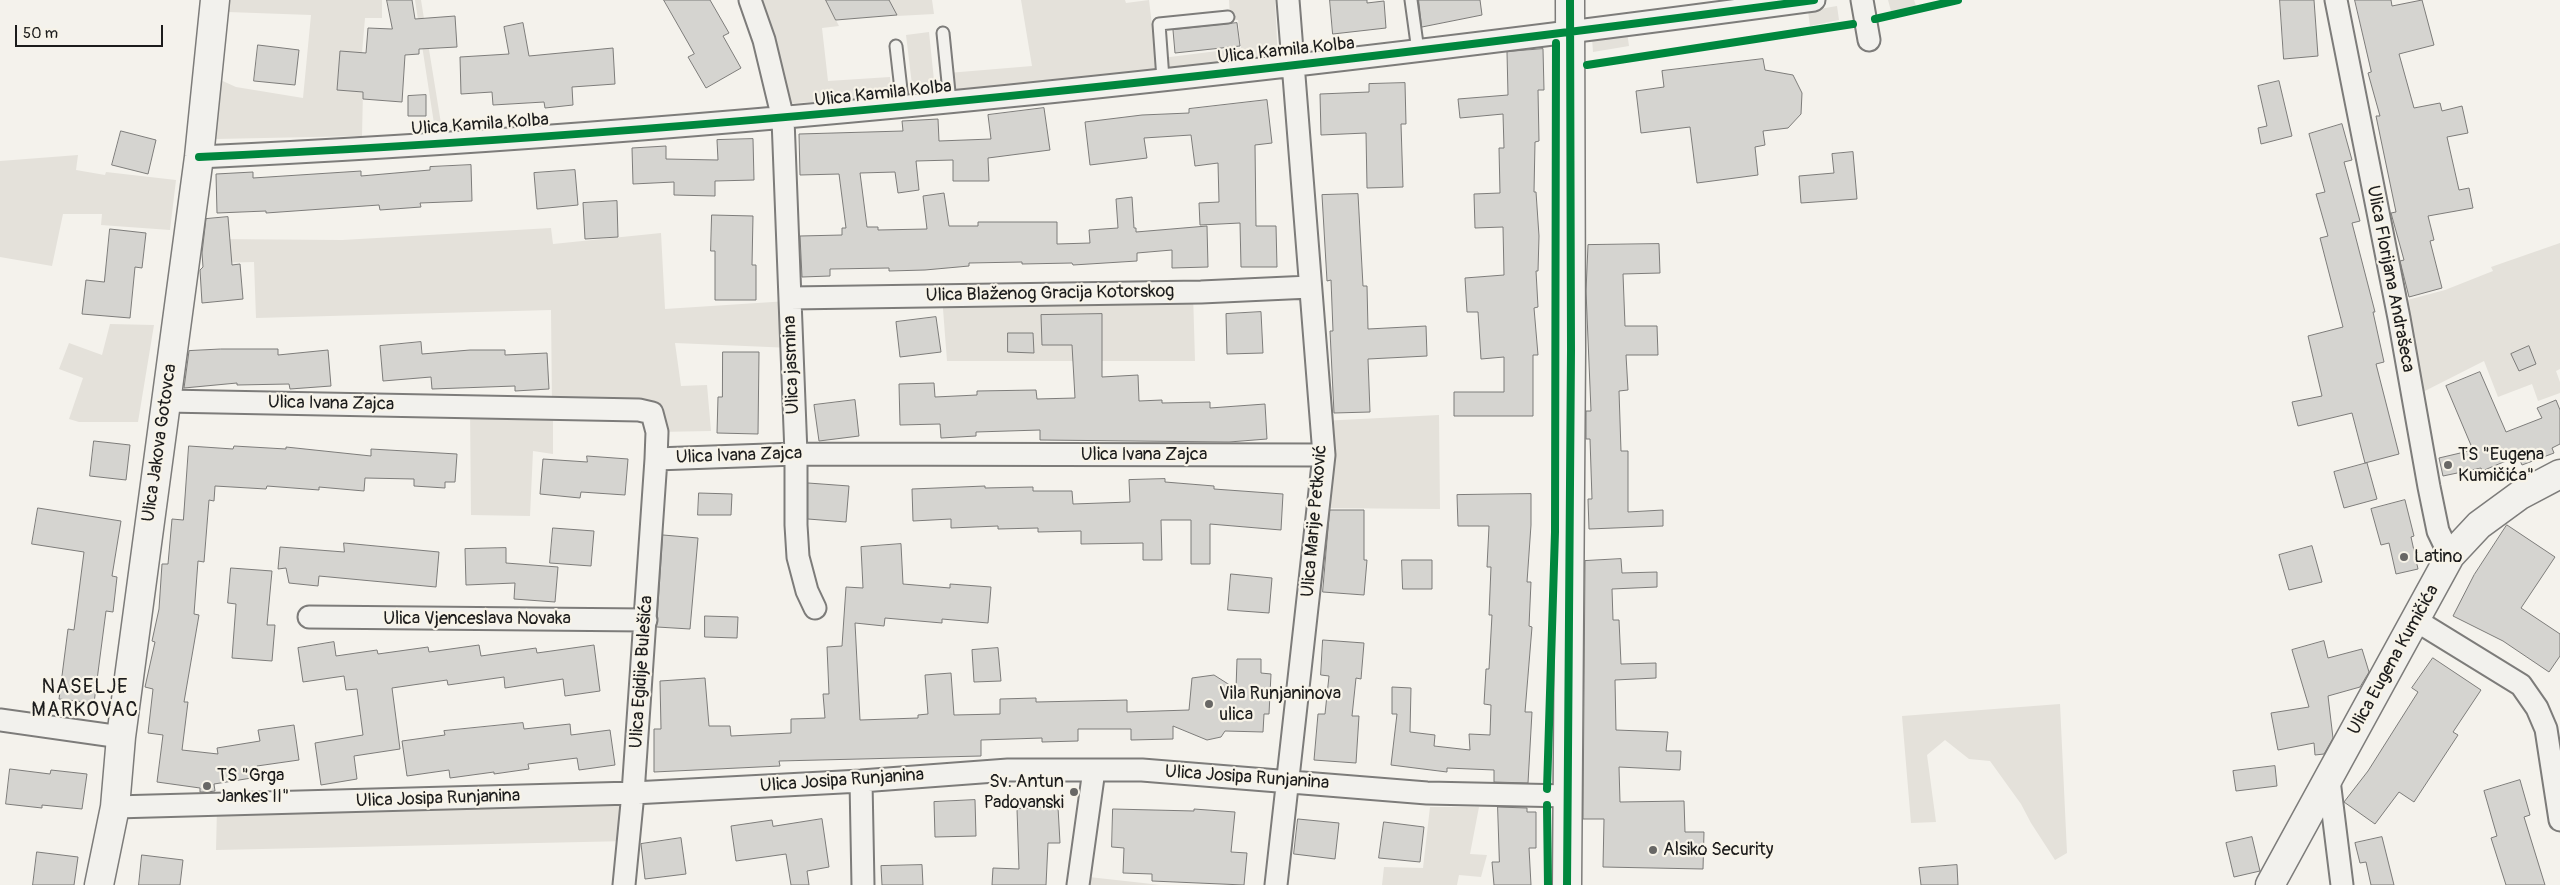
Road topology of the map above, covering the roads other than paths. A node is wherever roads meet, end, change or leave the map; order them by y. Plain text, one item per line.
1 (215, 0) edge
2 (750, 0) edge
3 (1288, 0) edge
4 (1411, 0) edge
5 (1570, 0) edge
6 (1814, 0) edge
7 (1862, 0) edge
8 (2336, 0) edge
9 (1228, 17) dead end
10 (1569, 32) junction
11 (943, 33) dead end
12 (1869, 40) dead end
13 (896, 46) dead end
14 (1418, 50) junction
15 (1292, 66) junction
16 (1163, 80) junction
17 (950, 102) junction
18 (903, 107) junction
19 (784, 119) junction
20 (199, 157) junction
21 (1310, 288) junction
22 (790, 298) junction
23 (166, 401) junction
24 (796, 454) junction
25 (1324, 455) junction
26 (656, 459) junction
27 (2560, 474) edge
28 (2450, 556) junction
29 (815, 608) dead end
30 (309, 617) dead end
31 (646, 620) junction
32 (2417, 621) junction
33 (0, 720) edge
34 (121, 737) junction
35 (1094, 770) junction
36 (2556, 772) edge
37 (1288, 780) junction
38 (2329, 780) junction
39 (861, 781) junction
40 (633, 793) junction
41 (1569, 796) junction
42 (115, 807) junction
43 (2560, 820) edge
44 (99, 885) edge
45 (624, 885) edge
46 (863, 885) edge
47 (1078, 885) edge
48 (1276, 885) edge
49 (1567, 885) edge
50 (2270, 885) edge
51 (2342, 885) edge

1 - 20 street, Ulica Jakova Gotovca
2 - 19 street, Ulica jasmina
3 - 15 street, Ulica Marije Petković
4 - 14 lane
5 - 10 street
6 - 10 street, Ulica Kamila Kolba
7 - 12 street
8 - 28 street, Ulica Florijana Andrašeca
9 - 16 lane
10 - 14 street, Ulica Kamila Kolba
10 - 41 street
11 - 17 lane
13 - 18 lane
14 - 15 street, Ulica Kamila Kolba
15 - 16 street, Ulica Kamila Kolba
15 - 21 street, Ulica Marije Petković
16 - 17 street, Ulica Kamila Kolba
17 - 18 street, Ulica Kamila Kolba
18 - 19 street, Ulica Kamila Kolba
19 - 20 street, Ulica Kamila Kolba
19 - 22 street, Ulica jasmina
20 - 23 street, Ulica Jakova Gotovca
21 - 22 street, Ulica Blaženog Gracija Kotorskog
21 - 25 street, Ulica Marije Petković
22 - 24 street, Ulica jasmina
23 - 26 street, Ulica Ivana Zajca
23 - 34 street, Ulica Jakova Gotovca
24 - 25 street, Ulica Ivana Zajca
24 - 26 street, Ulica Ivana Zajca
24 - 29 street, Ulica jasmina
25 - 37 street, Ulica Marije Petković
26 - 31 street, Ulica Egidije Bulešića
27 - 28 street, Ulica Eugena Kumičića
28 - 32 street, Ulica Eugena Kumičića
30 - 31 street, Ulica Vjenceslava Novaka
31 - 40 street, Ulica Egidije Bulešića
32 - 36 street
32 - 38 street, Ulica Eugena Kumičića
33 - 34 street
34 - 42 street, Ulica Jakova Gotovca
35 - 37 street, Ulica Josipa Runjanina
35 - 39 street, Ulica Josipa Runjanina
35 - 47 street
36 - 43 street
37 - 41 street, Ulica Josipa Runjanina
37 - 48 street, Ulica Marije Petković
38 - 50 street, Ulica Eugena Kumičića
38 - 51 street
39 - 40 street, Ulica Josipa Runjanina
39 - 46 street
40 - 42 street, Ulica Josipa Runjanina
40 - 45 street, Ulica Egidije Bulešića
41 - 49 street
42 - 44 street, Ulica Jakova Gotovca

